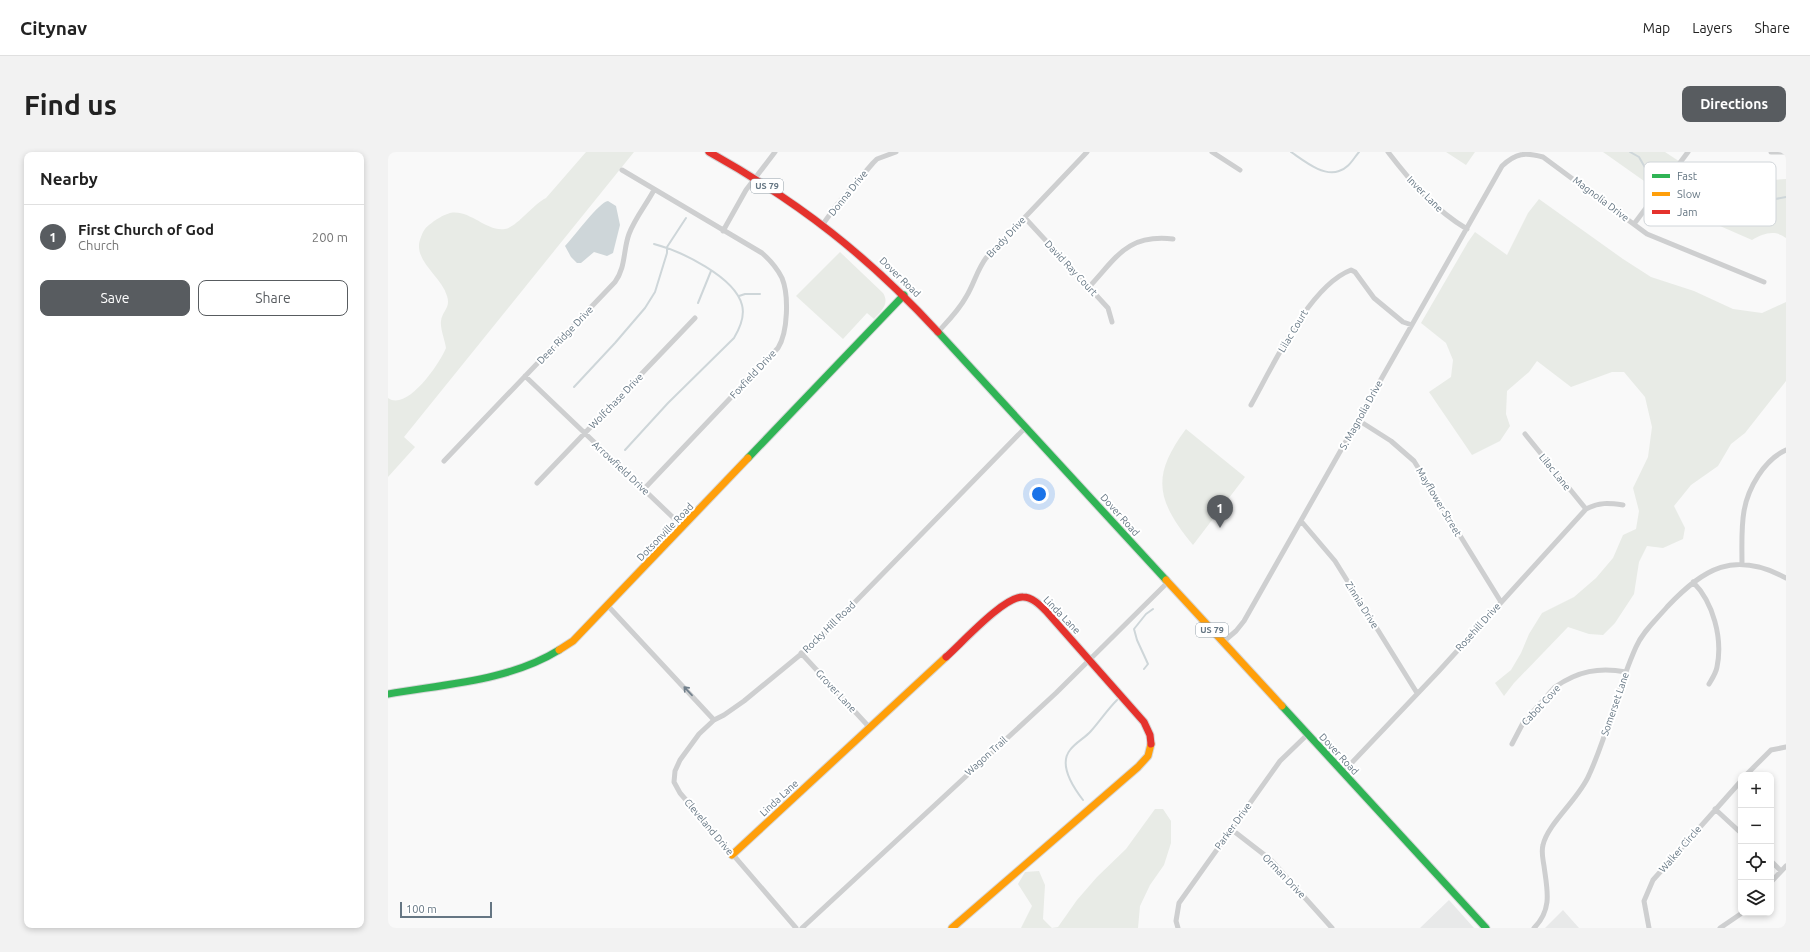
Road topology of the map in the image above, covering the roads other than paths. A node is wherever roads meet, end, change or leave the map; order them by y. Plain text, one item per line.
1 (708, 152) edge
2 (775, 152) edge
3 (896, 152) edge
4 (1086, 152) edge
5 (1212, 152) edge
6 (1388, 152) edge
7 (1688, 152) edge
8 (1771, 152) edge
9 (1784, 152) edge
10 (1680, 162) edge
11 (622, 170) dead end
12 (1240, 170) dead end
13 (754, 178) junction
14 (1493, 183) joint
15 (654, 190) junction
16 (1644, 210) edge
17 (1025, 218) junction
18 (823, 224) junction
19 (1634, 224) junction
20 (1467, 229) junction
21 (723, 231) junction
22 (1173, 239) dead end
23 (1764, 282) dead end
24 (1088, 286) junction
25 (904, 295) junction
26 (695, 318) dead end
27 (1112, 322) dead end
28 (1412, 324) junction
29 (938, 332) junction
30 (525, 376) junction
31 (1251, 405) dead end
32 (1358, 420) junction
33 (1026, 427) junction
34 (585, 434) junction
35 (1525, 434) dead end
36 (1786, 450) edge
37 (444, 461) dead end
38 (537, 483) dead end
39 (644, 489) junction
40 (1623, 505) dead end
41 (1586, 509) junction
42 (1301, 521) junction
43 (683, 527) junction
44 (1742, 564) junction
45 (1786, 578) edge
46 (1168, 582) junction
47 (1693, 582) junction
48 (1500, 602) junction
49 (608, 606) junction
50 (1223, 642) junction
51 (801, 653) junction
52 (1090, 659) junction
53 (1626, 672) junction
54 (1709, 684) dead end
55 (1418, 693) junction
56 (388, 694) edge
57 (714, 720) junction
58 (870, 728) junction
59 (1308, 734) junction
60 (1512, 744) dead end
61 (1786, 747) edge
62 (1342, 772) junction
63 (1749, 772) edge
64 (1738, 784) edge
65 (1715, 809) junction
66 (1231, 829) junction
67 (1738, 830) edge
68 (732, 855) junction
69 (1774, 864) edge
70 (1786, 866) edge
71 (1781, 871) junction
72 (1773, 880) edge
73 (1738, 916) edge
74 (796, 928) edge
75 (802, 928) edge
76 (952, 928) edge
77 (1178, 928) edge
78 (1332, 928) edge
79 (1486, 928) edge
80 (1534, 928) edge
81 (1649, 928) edge
82 (1720, 928) edge

1 - 13 main road, Dover Road / US 79
2 - 13 street
3 - 18 street, Donna Drive
4 - 17 street, Brady Drive
5 - 12 street
6 - 20 street, Inver Lane
7 - 10 street
8 - 9 street
11 - 15 street, Foxfield Drive
13 - 18 main road, Dover Road / US 79
13 - 21 street
14 - 19 street, Magnolia Drive
14 - 20 street, S. Magnolia Drive
15 - 21 street, Foxfield Drive
15 - 30 street, Deer Ridge Drive
16 - 19 street
17 - 24 street, David Ray Court
17 - 29 street, Brady Drive
18 - 25 main road, Dover Road / US 79
19 - 23 street, Magnolia Drive
20 - 28 street, S. Magnolia Drive
21 - 39 street, Foxfield Drive
22 - 24 street
24 - 27 street, David Ray Court
25 - 29 main road, Dover Road / US 79
25 - 43 main road, Dotsonville Road
26 - 34 street, Wolfchase Drive
28 - 31 street, Lilac Court
28 - 32 street, S. Magnolia Drive
29 - 33 main road, Dover Road / US 79
30 - 34 street, Arrowfield Drive
30 - 37 street, Deer Ridge Drive
32 - 42 street, S. Magnolia Drive
32 - 48 street, Mayflower Street
33 - 46 main road, Dover Road / US 79
33 - 51 street, Rocky Hill Road
34 - 38 street, Wolfchase Drive
34 - 39 street, Arrowfield Drive
35 - 41 street, Lilac Lane
36 - 44 street
39 - 43 street, Arrowfield Drive
40 - 41 street, Rosehill Drive
41 - 48 street, Rosehill Drive
42 - 50 street, S. Magnolia Drive
42 - 55 street, Zinnia Drive
43 - 49 main road, Dotsonville Road
44 - 45 street, Somerset Lane
44 - 47 street, Somerset Lane
46 - 50 main road, Dover Road / US 79
46 - 52 street, Wagon Trail
47 - 53 street, Somerset Lane
47 - 54 street
48 - 55 street, Rosehill Drive
49 - 56 main road, Dotsonville Road
57 -> 49 street
50 - 59 main road, Dover Road / US 79
51 - 57 street, Rocky Hill Road
51 - 58 street, Grover Lane
52 - 58 main road, Linda Lane
52 - 75 street, Wagon Trail
52 - 76 main road, Linda Lane
53 - 60 street, Cabot Cove
53 - 80 street, Somerset Lane
55 - 62 street, Rosehill Drive
57 - 68 street, Cleveland Drive
58 - 68 main road, Linda Lane
59 - 62 main road, Dover Road / US 79
59 - 66 street, Parker Drive
61 - 63 street
62 - 79 main road, Dover Road / US 79
64 - 65 street, Walker Circle
65 - 67 street
65 - 81 street, Walker Circle
66 - 77 street, Parker Drive
66 - 78 street, Orman Drive
68 - 74 street, Cleveland Drive
69 - 71 street
70 - 71 street
71 - 72 street
73 - 82 street

